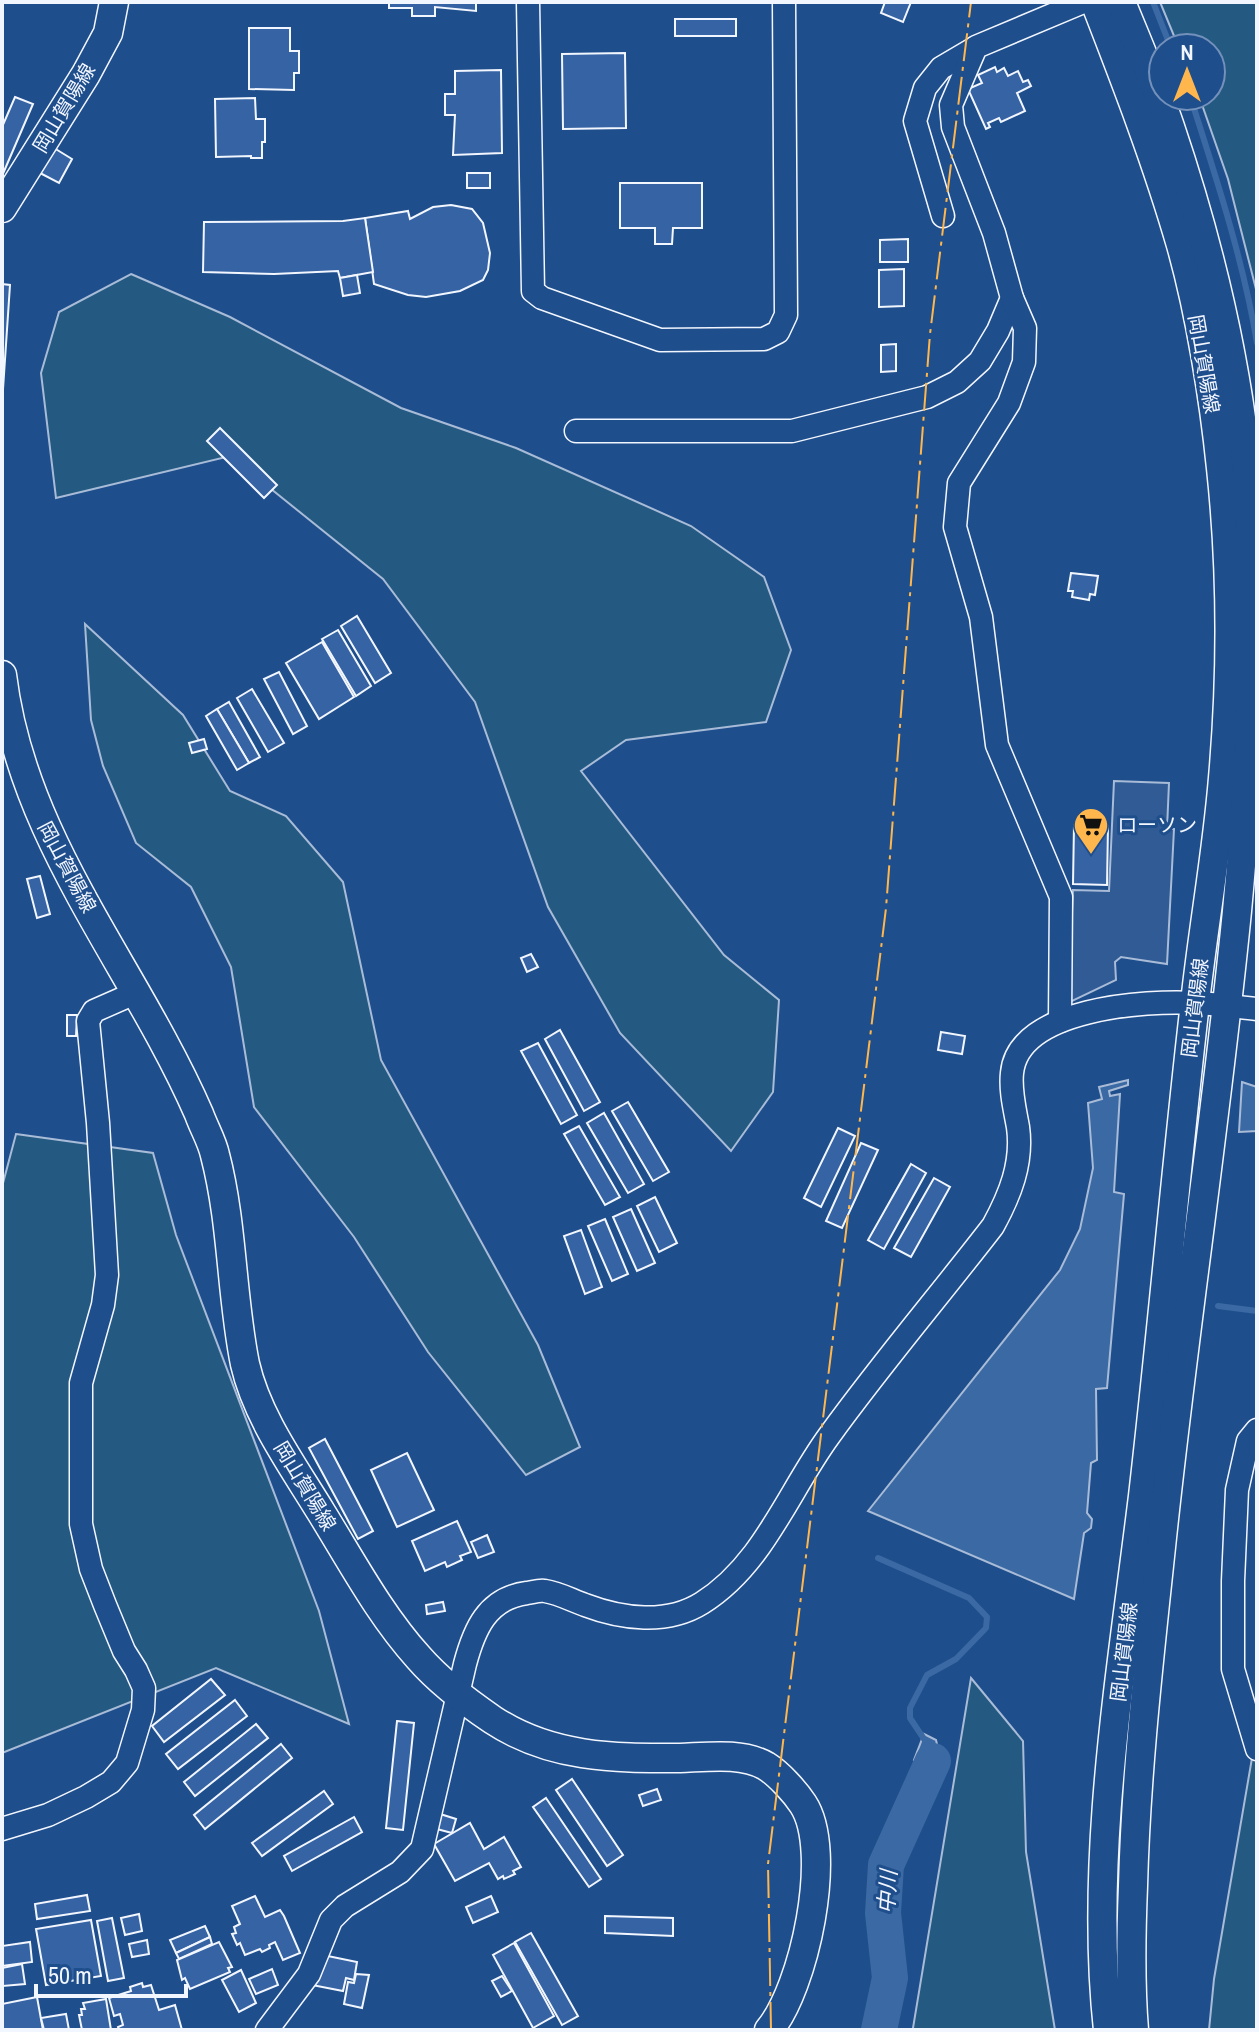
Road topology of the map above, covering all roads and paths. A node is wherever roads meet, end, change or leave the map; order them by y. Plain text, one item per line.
1 (114, 2) edge
2 (528, 2) edge
3 (784, 2) edge
4 (1083, 2) edge
5 (1095, 2) edge
6 (1121, 2) edge
7 (976, 47) junction
8 (2, 208) edge
9 (943, 216) dead end
10 (1012, 298) junction
11 (576, 431) dead end
12 (2, 675) edge
13 (135, 993) junction
14 (1195, 1003) junction
15 (1228, 1006) junction
16 (1257, 1009) edge
17 (1060, 1021) junction
18 (1257, 1430) edge
19 (458, 1693) junction
20 (1257, 1749) edge
21 (2, 1829) edge
22 (267, 2030) edge
23 (769, 2030) edge
24 (1108, 2030) edge
25 (1134, 2030) edge

1 - 8 main road, 岡山賀陽線
2 - 3 street
4 - 7 street
5 - 14 main road, 岡山賀陽線
6 - 15 main road, 岡山賀陽線
7 - 9 street
7 - 10 street
10 - 11 street
10 - 17 street
12 - 13 main road, 岡山賀陽線
13 - 19 main road, 岡山賀陽線
13 - 21 street
14 - 15 street
14 - 17 street
14 - 24 main road, 岡山賀陽線
15 - 16 street
15 - 25 main road, 岡山賀陽線
17 - 19 street
18 - 20 street
19 - 22 street
19 - 23 main road, 岡山賀陽線

